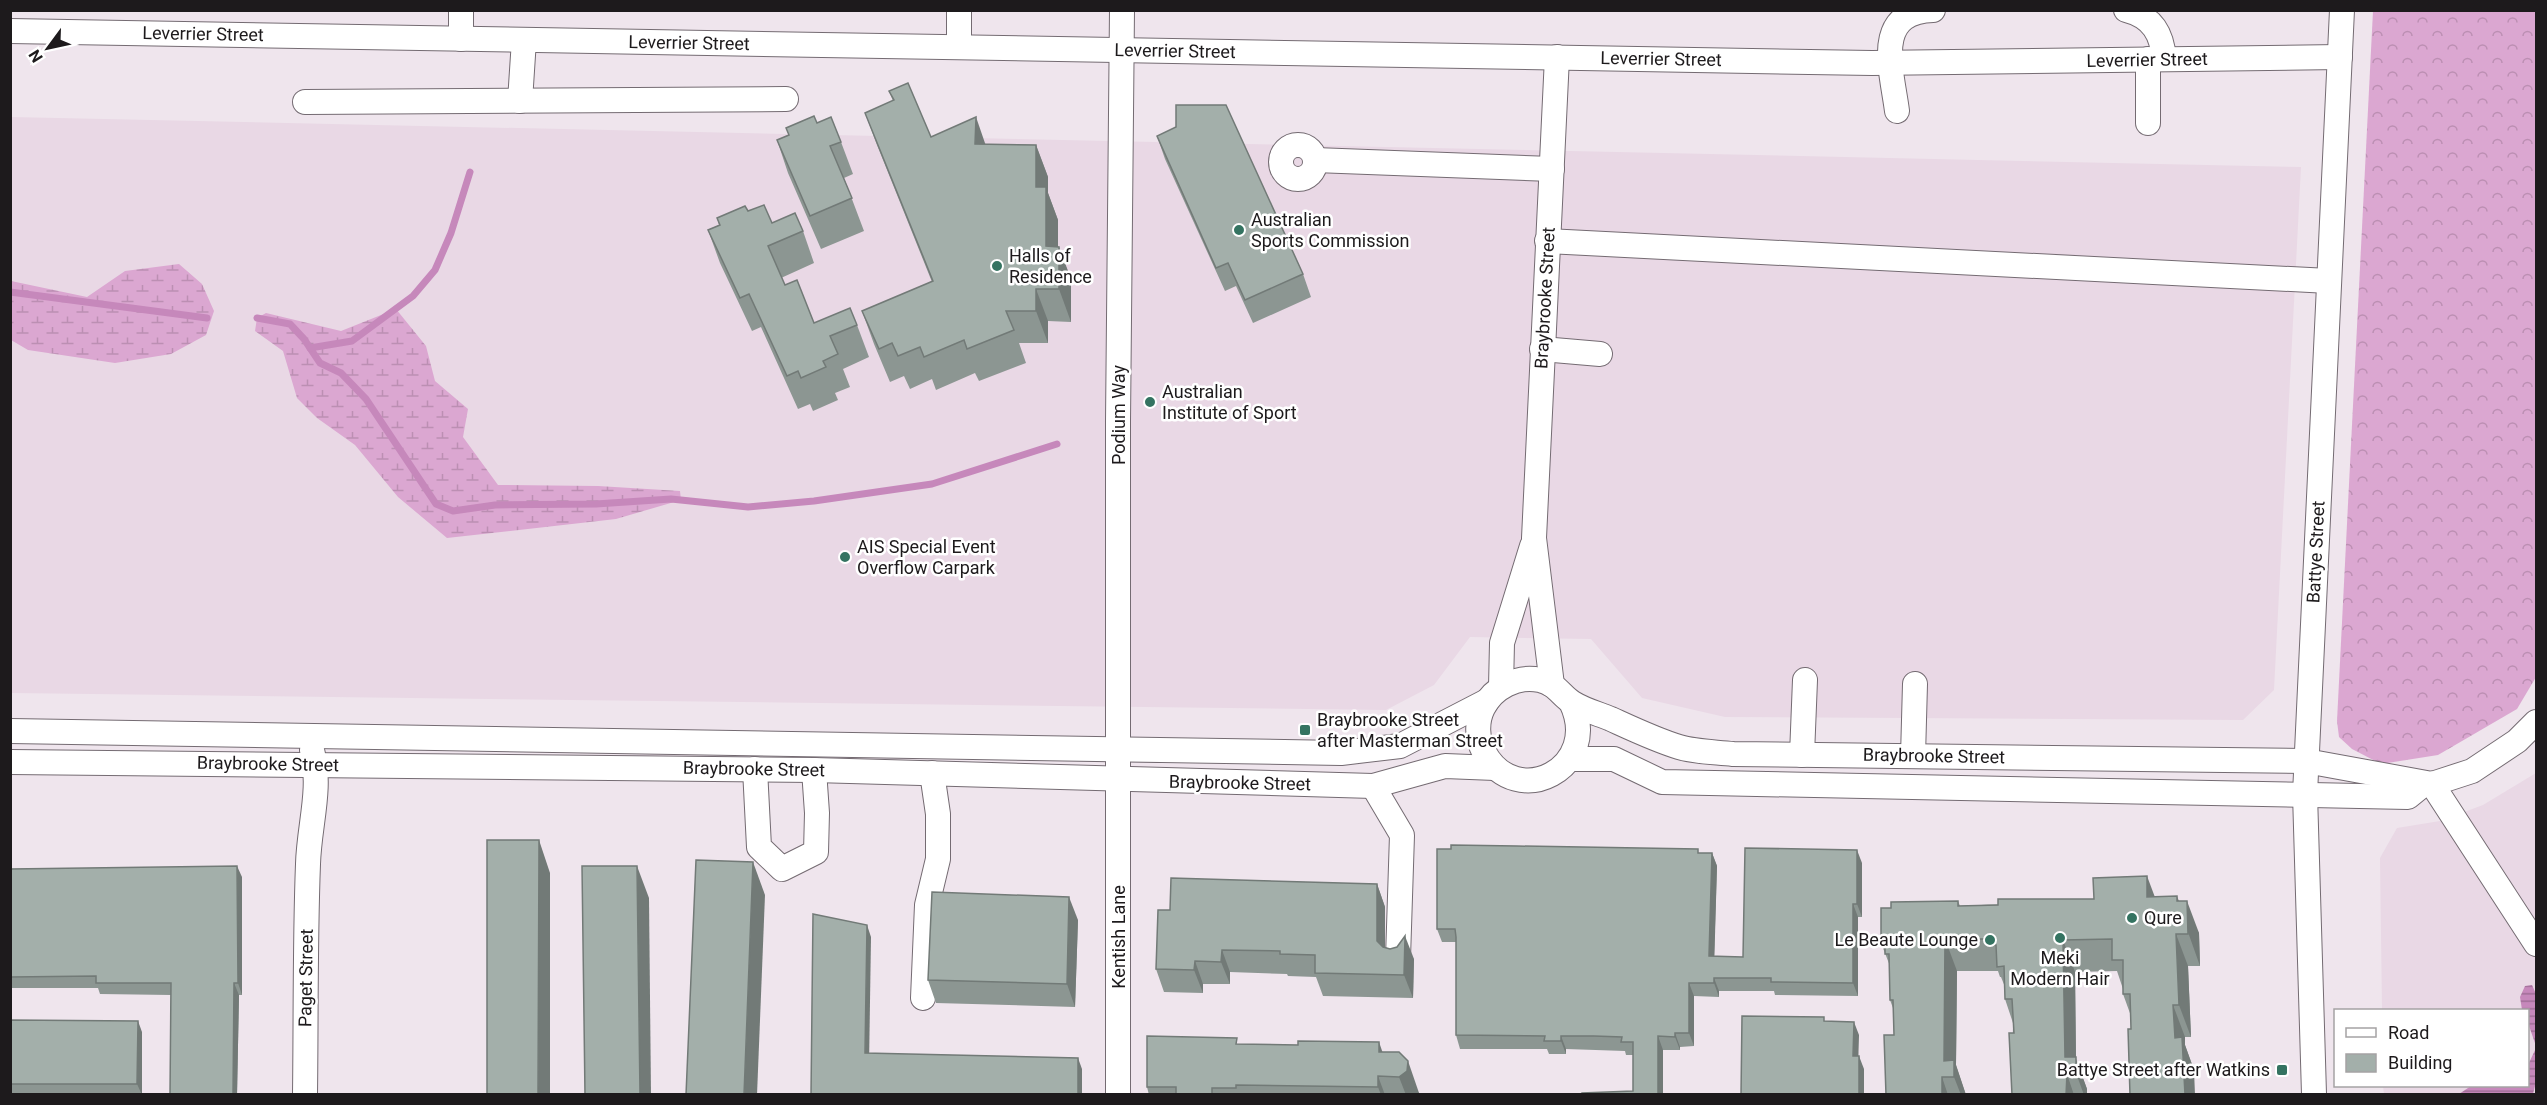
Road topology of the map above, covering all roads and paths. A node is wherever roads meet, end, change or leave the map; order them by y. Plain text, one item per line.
1 (461, 10) edge
2 (959, 10) edge
3 (1122, 10) edge
4 (1933, 10) edge
5 (2126, 10) edge
6 (2342, 10) edge
7 (10, 31) edge
8 (460, 39) junction
9 (524, 40) junction
10 (959, 47) junction
11 (1122, 50) junction
12 (1557, 57) junction
13 (2340, 57) junction
14 (2156, 59) junction
15 (1892, 63) junction
16 (786, 99) dead end
17 (520, 101) junction
18 (305, 102) dead end
19 (1897, 111) dead end
20 (2148, 123) dead end
21 (1315, 160) dead end
22 (1552, 169) junction
23 (1547, 241) junction
24 (2329, 281) junction
25 (1542, 349) junction
26 (1600, 354) dead end
27 (1534, 538) junction
28 (1805, 680) dead end
29 (1916, 684) dead end
30 (1552, 685) junction
31 (1494, 694) junction
32 (1571, 702) junction
33 (2536, 722) edge
34 (10, 731) edge
35 (308, 736) junction
36 (1120, 749) junction
37 (1733, 754) junction
38 (1802, 755) junction
39 (1913, 756) junction
40 (1571, 759) junction
41 (2306, 761) junction
42 (10, 762) edge
43 (308, 765) junction
44 (1495, 768) junction
45 (755, 769) junction
46 (814, 770) junction
47 (932, 773) junction
48 (1120, 780) junction
49 (1731, 784) junction
50 (2428, 784) junction
51 (1373, 786) junction
52 (2305, 794) junction
53 (2536, 944) edge
54 (1398, 958) edge
55 (923, 998) dead end
56 (305, 1095) edge
57 (1118, 1095) edge
58 (2314, 1095) edge

1 - 8 street
2 - 10 street
3 - 11 street, Podium Way
4 - 15 street
5 - 14 street
6 - 13 street, Battye Street
7 - 8 street, Leverrier Street
8 - 9 street, Leverrier Street
9 - 10 street, Leverrier Street
9 - 17 street
10 - 11 street, Leverrier Street
11 - 12 street, Leverrier Street
11 - 36 street, Podium Way
12 - 15 street, Leverrier Street
12 - 22 street, Braybrooke Street
13 - 14 street, Leverrier Street
13 - 24 street, Battye Street
14 - 15 street, Leverrier Street
14 - 20 street
15 - 19 street
16 - 17 street
17 - 18 street
21 - 22 street
22 - 23 street, Braybrooke Street
23 - 24 street
23 - 25 street, Braybrooke Street
24 - 41 street, Battye Street
25 - 26 street
25 - 27 street, Braybrooke Street
27 - 30 street, Braybrooke Street
27 - 31 street, Braybrooke Street
28 - 38 street
29 - 39 street
30 - 31 street
30 - 32 street
31 - 36 street, Braybrooke Street
31 - 44 street
32 - 37 street, Braybrooke Street
32 - 40 street
33 - 50 street, Braybrooke Street
34 - 35 street, Braybrooke Street
35 - 36 street, Braybrooke Street
35 - 43 street, Paget Street
36 - 48 street, Podium Way
37 - 38 street, Braybrooke Street
37 - 49 street
38 - 39 street, Braybrooke Street
39 - 41 street, Braybrooke Street
40 - 44 street
40 - 49 street, Braybrooke Street
41 - 50 street, Braybrooke Street
41 - 52 street, Battye Street
42 - 43 street, Braybrooke Street
43 - 45 street, Braybrooke Street
43 - 56 street, Paget Street
44 - 51 street, Braybrooke Street
45 - 46 street, Braybrooke Street
45 - 46 street
46 - 47 street, Braybrooke Street
47 - 48 street, Braybrooke Street
47 - 55 street
48 - 51 street, Braybrooke Street
48 - 57 street, Kentish Lane
49 - 52 street, Braybrooke Street
50 - 52 street, Braybrooke Street
50 - 53 street
51 - 54 street
52 - 58 street, Battye Street

